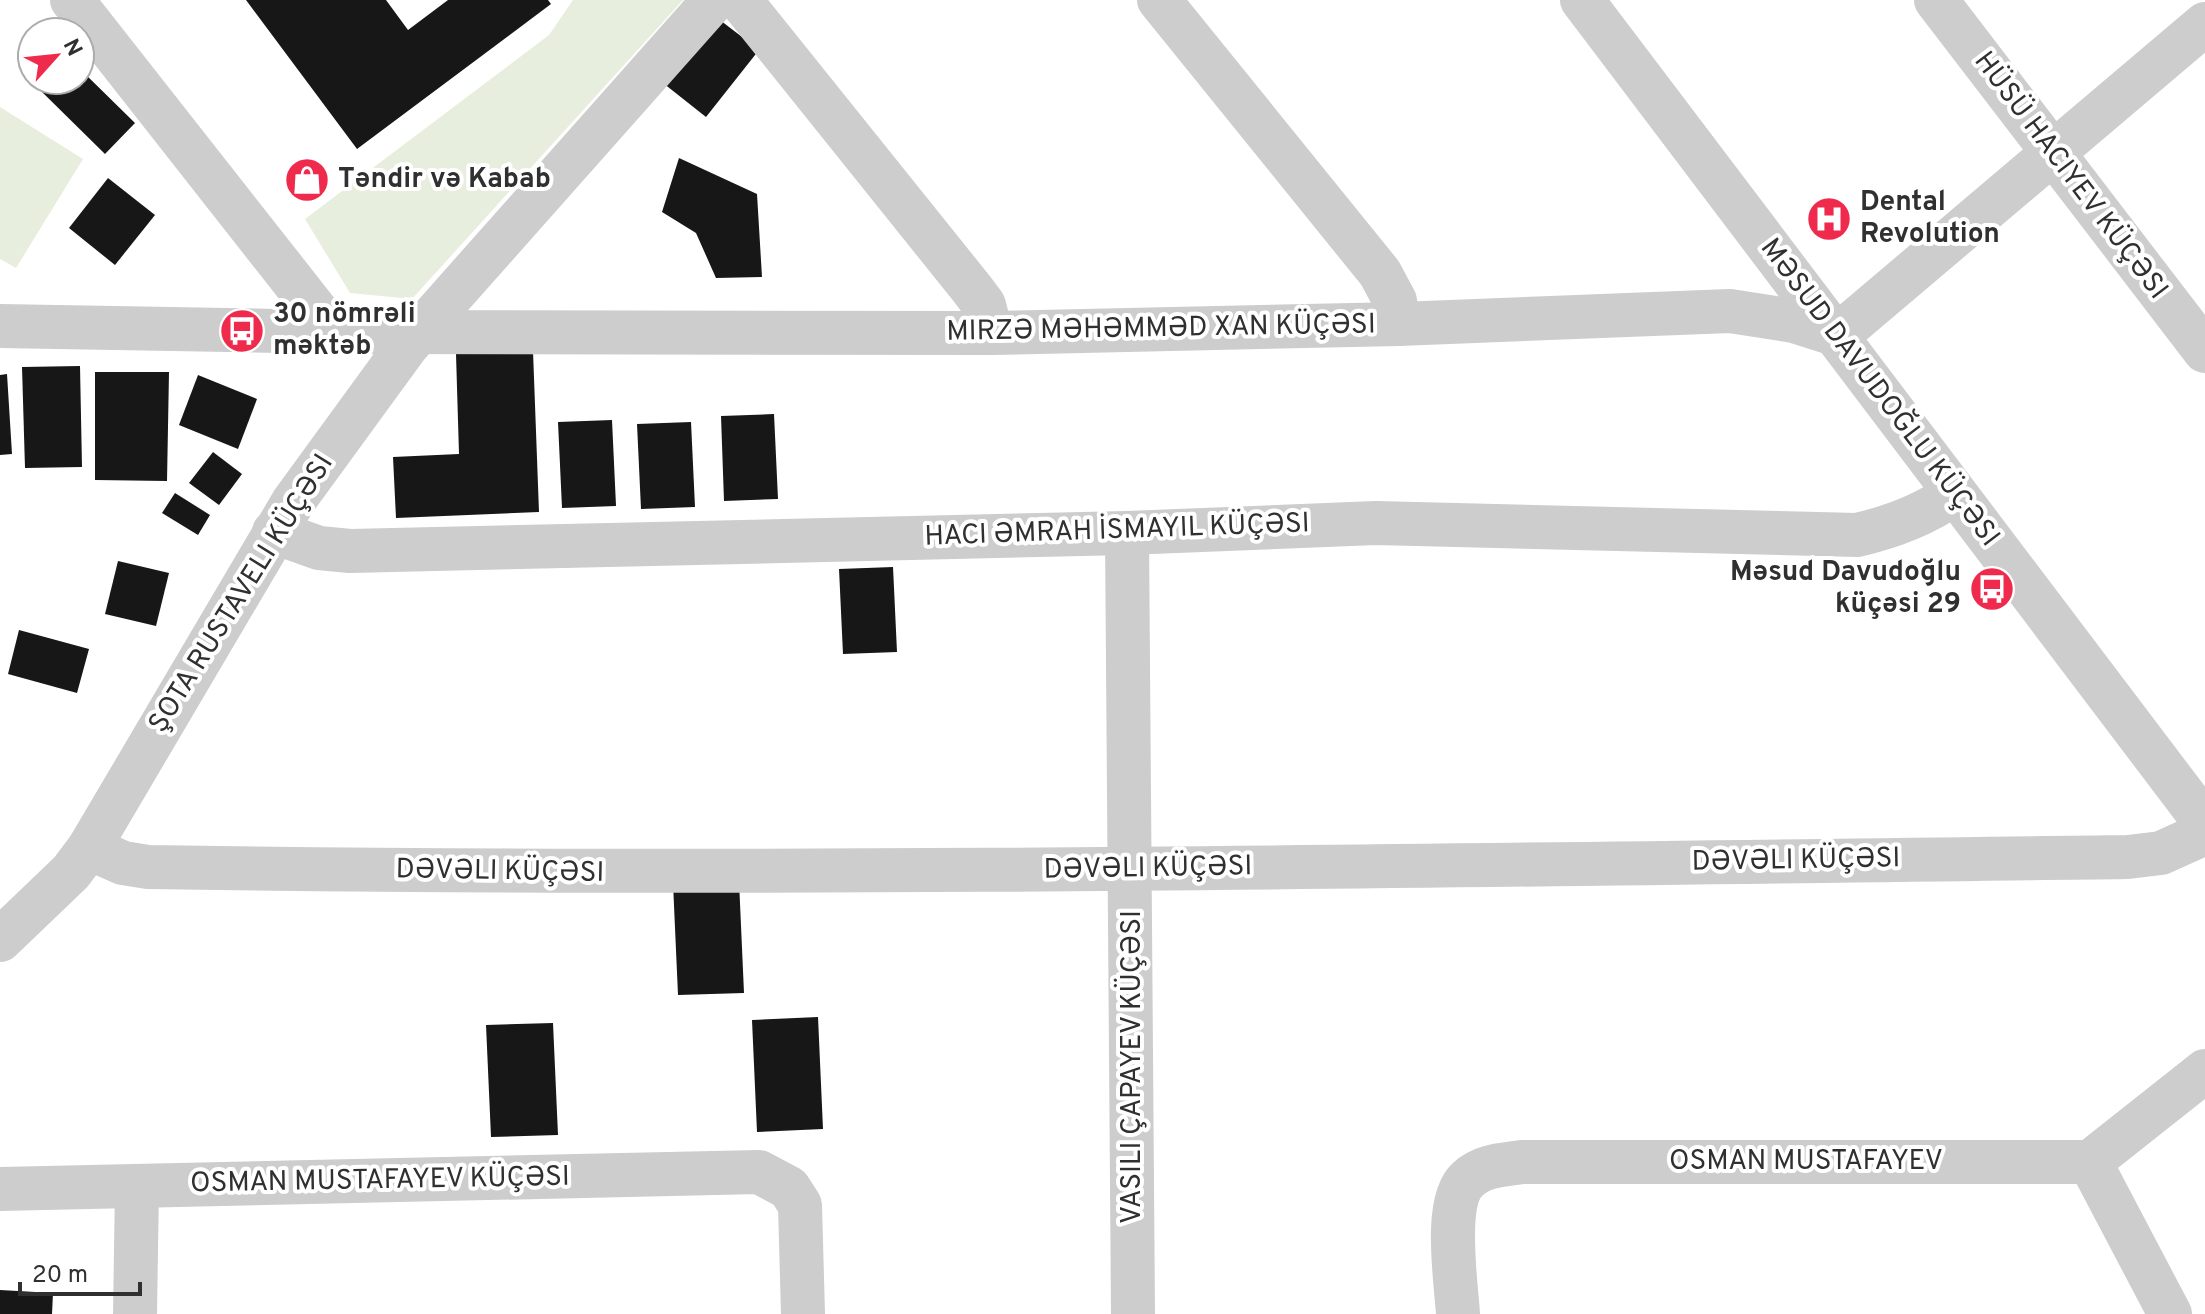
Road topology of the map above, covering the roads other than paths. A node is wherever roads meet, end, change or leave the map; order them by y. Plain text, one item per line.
1 (72, 0) edge
2 (714, 0) edge
3 (740, 0) edge
4 (1159, 0) edge
5 (1582, 0) edge
6 (1936, 0) edge
7 (2205, 24) edge
8 (2052, 151) junction
9 (1399, 324) junction
10 (0, 326) edge
11 (333, 332) junction
12 (418, 332) junction
13 (991, 333) junction
14 (1838, 335) junction
15 (2205, 351) edge
16 (1954, 494) junction
17 (274, 532) junction
18 (1127, 533) junction
19 (2205, 823) edge
20 (2205, 833) edge
21 (89, 848) junction
22 (1132, 869) junction
23 (0, 940) edge
24 (2205, 1071) edge
25 (2090, 1162) junction
26 (137, 1187) junction
27 (0, 1189) edge
28 (135, 1314) edge
29 (803, 1314) edge
30 (1133, 1314) edge
31 (1458, 1314) edge
32 (2170, 1314) edge

1 - 11 street
2 - 12 street, ŞOTA RUSTAVELI KÜÇƏSI
3 - 13 street
4 - 9 street
5 - 14 street, MƏSUD DAVUDOĞLU KÜÇƏSI
6 - 8 street
7 - 8 street
8 - 14 street
8 - 15 street
9 - 13 street, MIRZƏ MƏHƏMMƏD XAN KÜÇƏSI
9 - 14 street, MIRZƏ MƏHƏMMƏD XAN KÜÇƏSI
10 - 11 street, MIRZƏ MƏHƏMMƏD XAN KÜÇƏSI
11 - 12 street, MIRZƏ MƏHƏMMƏD XAN KÜÇƏSI
12 - 13 street, MIRZƏ MƏHƏMMƏD XAN KÜÇƏSI
12 - 17 street, ŞOTA RUSTAVELI KÜÇƏSI
14 - 16 street, MƏSUD DAVUDOĞLU KÜÇƏSI
16 - 18 street
16 - 19 street, MƏSUD DAVUDOĞLU KÜÇƏSI
17 - 18 street
17 - 21 street, ŞOTA RUSTAVELI KÜÇƏSI
18 - 22 street, VASILI ÇAPAYEV KÜÇƏSI
20 - 22 street, DƏVƏLI KÜÇƏSI
21 - 22 street, DƏVƏLI KÜÇƏSI
21 - 23 street, ŞOTA RUSTAVELI KÜÇƏSI
22 - 30 street, VASILI ÇAPAYEV KÜÇƏSI
24 - 25 street
25 - 31 street, OSMAN MUSTAFAYEV
25 - 32 street
26 - 27 street, OSMAN MUSTAFAYEV KÜÇƏSI
26 - 28 street
26 - 29 street, OSMAN MUSTAFAYEV KÜÇƏSI

